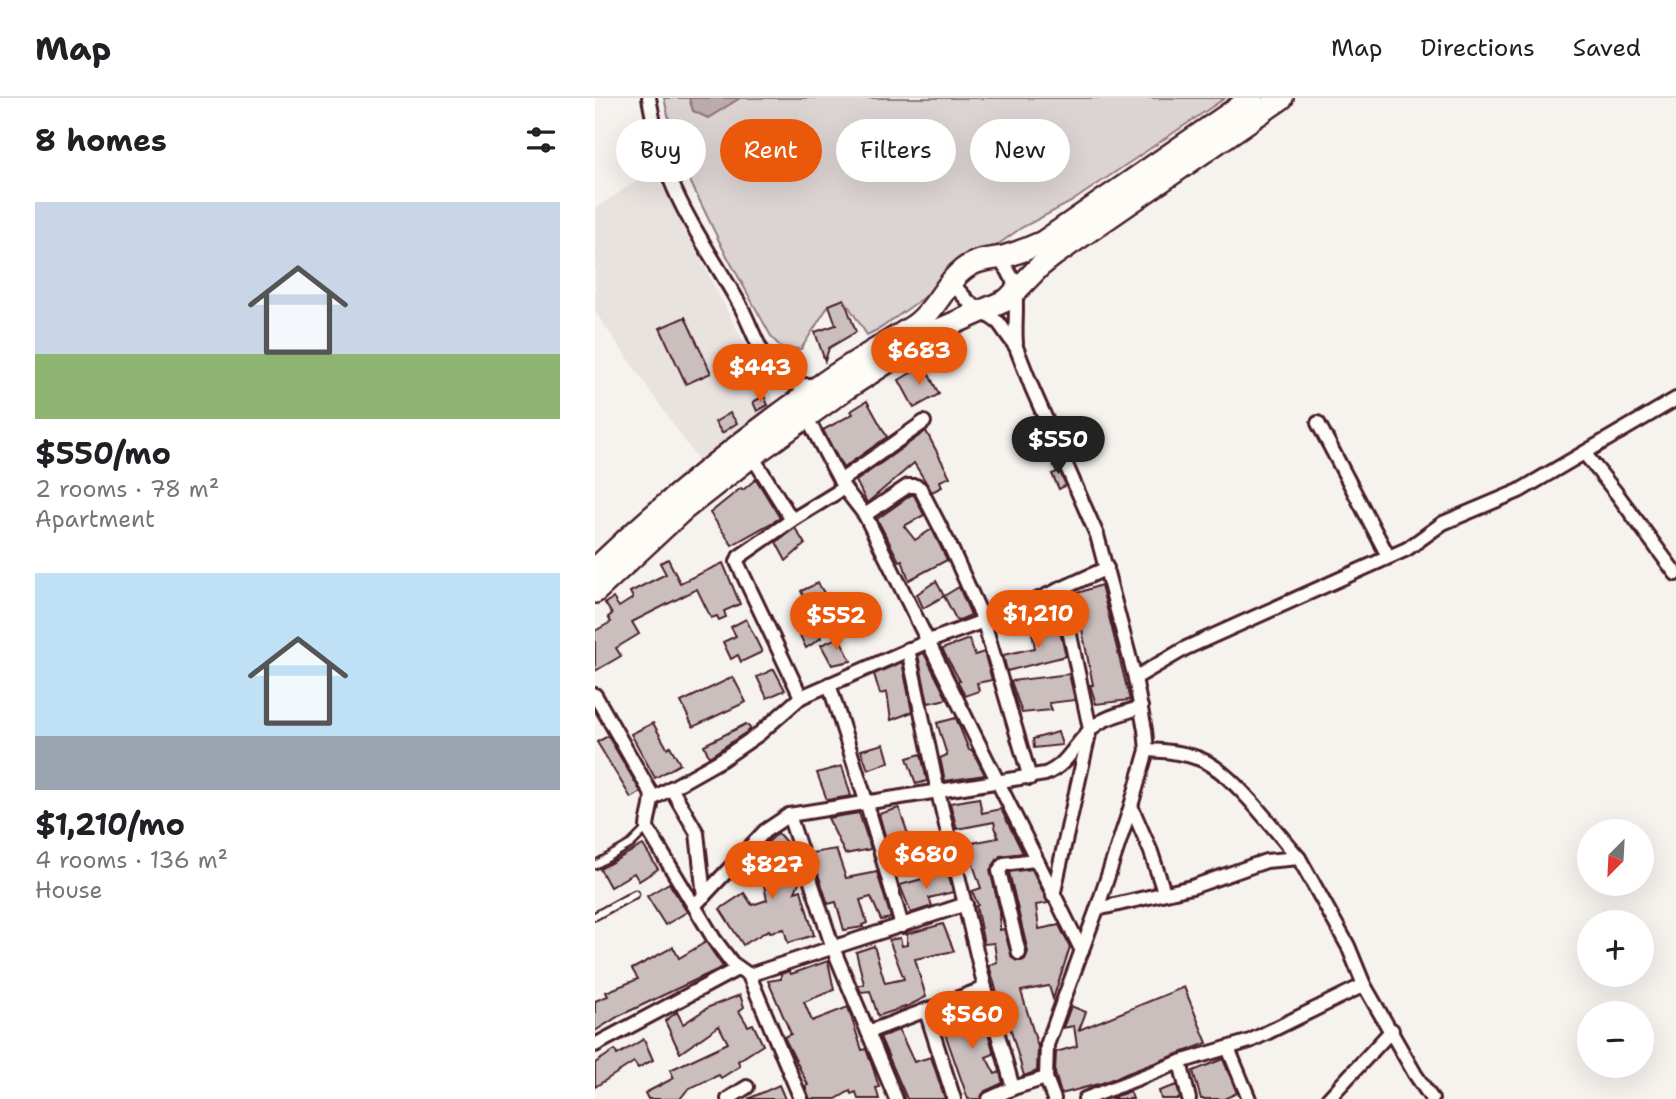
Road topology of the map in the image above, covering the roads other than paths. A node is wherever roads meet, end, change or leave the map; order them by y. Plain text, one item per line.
1 (649, 98) edge
2 (1252, 98) edge
3 (1282, 98) edge
4 (997, 258) junction
5 (951, 282) junction
6 (1017, 292) junction
7 (984, 311) junction
8 (1016, 347) junction
9 (823, 383) junction
10 (1676, 399) edge
11 (806, 416) junction
12 (924, 422) dead end
13 (1318, 423) dead end
14 (1585, 454) junction
15 (752, 456) junction
16 (842, 484) junction
17 (865, 515) junction
18 (792, 520) junction
19 (1388, 556) junction
20 (1107, 568) junction
21 (595, 569) edge
22 (1676, 574) edge
23 (1060, 588) junction
24 (595, 592) edge
25 (983, 620) junction
26 (929, 640) junction
27 (908, 649) junction
28 (1136, 678) junction
29 (828, 684) junction
30 (595, 695) edge
31 (801, 697) junction
32 (1141, 708) junction
33 (1090, 729) junction
34 (1147, 750) junction
35 (1030, 778) junction
36 (998, 782) junction
37 (671, 788) junction
38 (938, 792) junction
39 (652, 799) junction
40 (867, 804) junction
41 (1131, 806) junction
42 (789, 815) junction
43 (647, 828) junction
44 (1299, 858) junction
45 (1034, 860) junction
46 (595, 865) edge
47 (1164, 892) junction
48 (635, 894) dead end
49 (1053, 896) junction
50 (699, 900) junction
51 (966, 904) junction
52 (1097, 909) junction
53 (595, 916) edge
54 (902, 926) junction
55 (834, 948) junction
56 (1082, 951) junction
57 (1019, 953) dead end
58 (744, 972) junction
59 (1364, 985) junction
60 (985, 988) junction
61 (926, 1011) junction
62 (1392, 1030) junction
63 (868, 1032) junction
64 (595, 1045) edge
65 (1228, 1048) junction
66 (1180, 1062) junction
67 (1046, 1078) junction
68 (747, 1087) dead end
69 (1013, 1088) junction
70 (728, 1099) edge
71 (800, 1099) edge
72 (896, 1099) edge
73 (954, 1099) edge
74 (989, 1099) edge
75 (1054, 1099) edge
76 (1085, 1099) edge
77 (1188, 1099) edge
78 (1249, 1099) edge
79 (1328, 1099) edge
80 (1432, 1099) edge

1 - 9 street
2 - 4 highway
3 - 6 highway
4 - 5 highway
4 - 6 street
5 - 7 street
5 - 9 highway
6 - 7 highway
6 - 8 street
7 - 8 street
7 - 11 highway
8 - 20 street
9 - 21 highway
10 - 14 street
11 - 15 highway
11 - 16 street
12 - 16 street
13 - 19 street
14 - 19 street
14 - 22 street
15 - 18 street
15 - 24 highway
16 - 17 street
16 - 18 street
17 - 25 street
17 - 26 street
18 - 31 street
19 - 28 street
20 - 23 street
20 - 28 street
23 - 25 street
23 - 33 street
25 - 26 street
25 - 35 street
26 - 27 street
26 - 36 street
27 - 29 street
27 - 38 street
28 - 32 street
29 - 31 street
29 - 40 street
30 - 39 street
31 - 37 street
32 - 33 street
32 - 34 street
33 - 35 street
33 - 49 street
34 - 41 street
34 - 44 street
35 - 36 street
36 - 38 street
36 - 45 street
37 - 39 street
37 - 50 street
38 - 40 street
38 - 51 street
39 - 43 street
40 - 42 street
40 - 54 street
41 - 47 street
41 - 52 street
42 - 50 street
42 - 55 street
43 - 46 lane
43 - 50 street
44 - 47 street
44 - 59 street
45 - 49 street
45 - 57 street
47 - 52 street
48 - 53 lane
49 - 56 street
50 - 58 street
51 - 54 street
51 - 60 street
52 - 56 street
54 - 55 street
55 - 58 street
55 - 63 street
56 - 67 street
58 - 64 street
58 - 71 street
59 - 62 street
59 - 65 street
60 - 61 street
60 - 69 street
61 - 63 street
61 - 73 street
62 - 79 street
62 - 80 street
63 - 72 street
65 - 66 street
65 - 78 street
66 - 76 street
66 - 77 street
67 - 69 street
67 - 75 street
68 - 70 street
69 - 74 street

